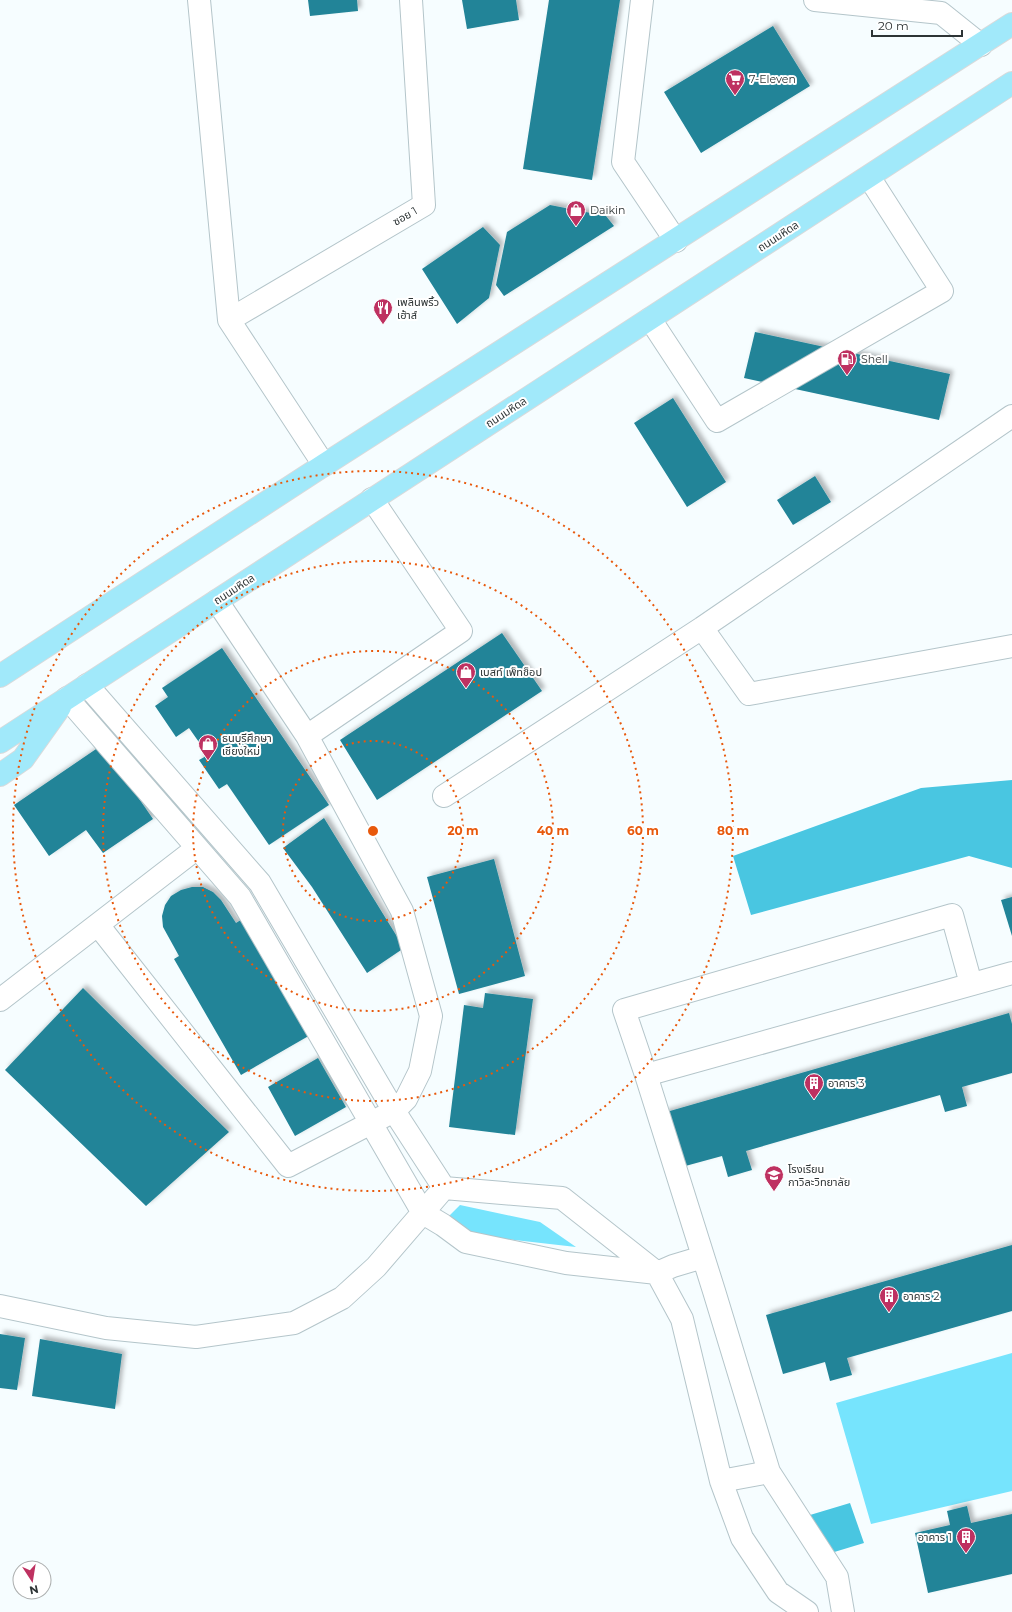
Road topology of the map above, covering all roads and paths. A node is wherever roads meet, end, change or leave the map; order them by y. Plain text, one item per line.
1 (199, 0) edge
2 (411, 0) edge
3 (642, 0) edge
4 (814, 0) edge
5 (1012, 24) edge
6 (981, 45) junction
7 (1012, 83) edge
8 (869, 177) junction
9 (676, 241) junction
10 (650, 319) junction
11 (229, 320) junction
12 (1012, 416) edge
13 (324, 466) junction
14 (372, 500) junction
15 (217, 601) junction
16 (702, 628) junction
17 (1012, 646) edge
18 (0, 676) edge
19 (87, 685) junction
20 (67, 698) junction
21 (307, 736) junction
22 (0, 742) edge
23 (0, 775) edge
24 (183, 794) junction
25 (444, 796) dead end
26 (164, 810) junction
27 (197, 848) junction
28 (98, 924) junction
29 (1012, 973) edge
30 (971, 984) junction
31 (0, 1000) edge
32 (646, 1075) junction
33 (394, 1111) junction
34 (371, 1123) junction
35 (444, 1188) junction
36 (423, 1213) junction
37 (703, 1257) junction
38 (657, 1273) junction
39 (2, 1304) edge
40 (769, 1472) junction
41 (721, 1482) junction
42 (780, 1602) edge
43 (807, 1612) edge
44 (843, 1612) edge

1 - 11 street
2 - 11 street, ซอย 1
3 - 9 street
4 - 6 street
5 - 6 main road
6 - 9 main road
7 - 8 main road, ถนนมหิดล
8 - 10 main road, ถนนมหิดล
8 - 10 street
9 - 13 main road
10 - 14 main road, ถนนมหิดล
11 - 13 street
12 - 16 street
13 - 18 main road
14 - 15 main road, ถนนมหิดล
14 - 21 street
15 - 19 main road, ถนนมหิดล
15 - 21 street
16 - 17 street
16 - 25 street
19 - 20 main road, ถนนมหิดล
19 - 24 street
20 - 22 main road, ถนนมหิดล
20 - 23 main road
20 - 26 street
21 - 33 street
24 - 26 street
24 - 33 street
26 - 27 street
27 - 28 street
27 - 34 street
28 - 31 street
28 - 34 street
29 - 30 street
30 - 32 street
30 - 32 street
32 - 37 street
33 - 34 street
33 - 35 street
34 - 36 street
35 - 36 street
35 - 38 street
36 - 38 street
36 - 39 street
37 - 38 street
37 - 40 street
38 - 41 street
40 - 41 street
40 - 44 street
41 - 42 street
42 - 43 street

